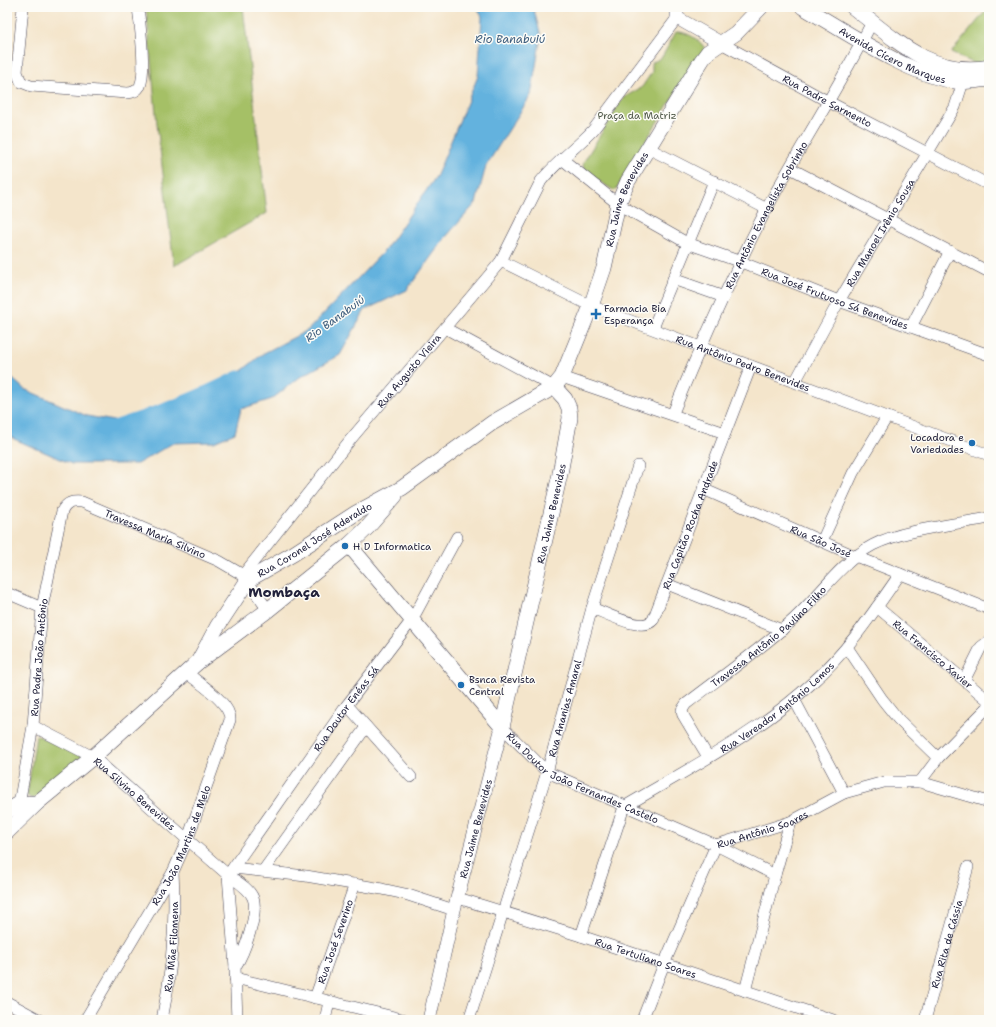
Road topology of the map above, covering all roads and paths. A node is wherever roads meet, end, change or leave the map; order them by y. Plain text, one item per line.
1 (23, 7) edge
2 (138, 7) edge
3 (760, 7) edge
4 (803, 7) edge
5 (853, 7) edge
6 (677, 13) edge
7 (872, 22) junction
8 (862, 42) junction
9 (721, 43) junction
10 (989, 67) edge
11 (965, 76) junction
12 (989, 79) edge
13 (829, 102) junction
14 (648, 148) junction
15 (928, 153) junction
16 (562, 159) junction
17 (790, 168) junction
18 (714, 181) junction
19 (989, 185) edge
20 (618, 204) junction
21 (767, 209) junction
22 (889, 219) junction
23 (687, 243) junction
24 (950, 251) junction
25 (502, 261) junction
26 (741, 262) junction
27 (989, 272) edge
28 (673, 279) junction
29 (724, 297) junction
30 (839, 301) junction
31 (592, 306) junction
32 (911, 327) junction
33 (445, 328) junction
34 (653, 328) junction
35 (700, 347) junction
36 (989, 355) edge
37 (751, 366) junction
38 (558, 382) junction
39 (795, 382) junction
40 (673, 413) junction
41 (887, 417) junction
42 (725, 433) junction
43 (989, 455) edge
44 (638, 466) dead end
45 (402, 488) junction
46 (703, 489) junction
47 (62, 511) joint
48 (989, 518) edge
49 (457, 537) dead end
50 (822, 541) junction
51 (349, 545) junction
52 (855, 556) junction
53 (900, 574) junction
54 (246, 578) junction
55 (667, 584) junction
56 (7, 593) edge
57 (877, 607) junction
58 (42, 608) junction
59 (592, 608) junction
60 (989, 609) edge
61 (268, 610) junction
62 (412, 620) junction
63 (782, 630) junction
64 (989, 641) edge
65 (848, 647) junction
66 (198, 662) junction
67 (187, 673) junction
68 (965, 679) junction
69 (794, 699) junction
70 (989, 701) edge
71 (347, 705) junction
72 (989, 706) edge
73 (32, 726) junction
74 (366, 727) junction
75 (502, 727) junction
76 (93, 757) junction
77 (708, 757) junction
78 (938, 758) junction
79 (547, 772) junction
80 (411, 777) dead end
81 (920, 782) junction
82 (844, 793) junction
83 (989, 802) edge
84 (624, 807) junction
85 (17, 810) edge
86 (790, 822) junction
87 (7, 832) edge
88 (188, 838) junction
89 (716, 845) junction
90 (968, 867) dead end
91 (230, 871) junction
92 (263, 871) junction
93 (173, 872) junction
94 (775, 875) junction
95 (355, 884) junction
96 (456, 904) junction
97 (502, 912) junction
98 (581, 936) junction
99 (246, 947) junction
100 (234, 949) junction
101 (664, 964) junction
102 (235, 973) junction
103 (745, 991) junction
104 (315, 998) junction
105 (7, 1002) edge
106 (329, 1002) junction
107 (829, 1019) edge
108 (40, 1020) edge
109 (85, 1020) edge
110 (162, 1020) edge
111 (237, 1020) edge
112 (325, 1020) edge
113 (406, 1020) edge
114 (429, 1020) edge
115 (469, 1020) edge
116 (642, 1020) edge
117 (925, 1020) edge

1 - 2 street
3 - 9 main road, Rua Jaime Benevides
4 - 8 main road, Avenida Cícero Marques
5 - 7 main road, Avenida Cícero Marques
6 - 9 street, Rua Padre Sarmento
6 - 16 street, Rua Augusto Vieira
7 - 8 street, Rua Antônio Evangelista Sobrinho
7 - 11 main road, Avenida Cícero Marques
8 - 11 main road, Avenida Cícero Marques
8 - 13 street, Rua Antônio Evangelista Sobrinho
9 - 13 street, Rua Padre Sarmento
9 - 14 main road, Rua Jaime Benevides
10 - 11 main road, Avenida Cícero Marques
11 - 12 main road, Avenida Cícero Marques
11 - 15 street, Rua Manoel Irênio Sousa
13 - 15 street, Rua Padre Sarmento
13 - 17 street, Rua Antônio Evangelista Sobrinho
14 - 18 street
14 - 20 main road, Rua Jaime Benevides
15 - 19 street, Rua Padre Sarmento
15 - 22 street, Rua Manoel Irênio Sousa
16 - 20 street, Rua José Frutuoso Sá Benevides
16 - 25 street, Rua Augusto Vieira
17 - 21 street, Rua Antônio Evangelista Sobrinho
17 - 22 street
18 - 21 street
18 - 23 street
20 - 23 street, Rua José Frutuoso Sá Benevides
20 - 31 main road, Rua Jaime Benevides
21 - 26 street, Rua Antônio Evangelista Sobrinho
22 - 24 street
22 - 30 street, Rua Manoel Irênio Sousa
23 - 26 street, Rua José Frutuoso Sá Benevides
23 - 28 street
24 - 27 street
24 - 32 street
25 - 31 street, Rua Antônio Pedro Benevides
25 - 33 street, Rua Augusto Vieira
26 - 29 street, Rua Antônio Evangelista Sobrinho
26 - 30 street, Rua José Frutuoso Sá Benevides
28 - 29 street
28 - 34 street
29 - 35 street, Rua Antônio Evangelista Sobrinho
30 - 32 street, Rua José Frutuoso Sá Benevides
30 - 39 street, Rua Manoel Irênio Sousa
31 - 34 street, Rua Antônio Pedro Benevides
31 - 38 main road, Rua Jaime Benevides
32 - 36 street, Rua José Frutuoso Sá Benevides
33 - 38 street
33 - 54 street, Rua Augusto Vieira
34 - 35 street, Rua Antônio Pedro Benevides
35 - 37 street, Rua Antônio Pedro Benevides
35 - 40 street, Rua Antônio Evangelista Sobrinho
37 - 39 street, Rua Antônio Pedro Benevides
37 - 42 street, Rua Capitão Rocha Andrade
38 - 40 street
38 - 45 main road, Rua Coronel José Aderaldo
38 - 75 main road, Rua Jaime Benevides
39 - 41 street, Rua Antônio Pedro Benevides
40 - 42 street
41 - 43 street, Rua Antônio Pedro Benevides
41 - 50 street
42 - 46 street, Rua Capitão Rocha Andrade
44 - 59 street, Rua Ananias Amaral
45 - 51 main road, Rua Coronel José Aderaldo
45 - 54 main road, Rua Coronel José Aderaldo
46 - 50 street, Rua São José
46 - 55 street, Rua Capitão Rocha Andrade
47 - 54 street, Travessa Maria Silvino
47 - 58 street, Rua Padre João Antônio
48 - 52 street, Rua São José
49 - 62 street, Rua Doutor Enéas Sá
50 - 52 street, Rua São José
51 - 61 main road, Rua Coronel José Aderaldo
51 - 62 main road, Rua Doutor João Fernandes Castelo
52 - 53 street
52 - 63 street, Travessa Antônio Paulino Filho
53 - 57 street, Rua Vereador Antônio Lemos
53 - 60 street
54 - 61 street
54 - 66 main road, Rua Coronel José Aderaldo
55 - 59 street, Rua Capitão Rocha Andrade
55 - 63 street
56 - 58 street
57 - 65 street, Rua Vereador Antônio Lemos
57 - 68 street, Rua Francisco Xavier
58 - 73 street, Rua Padre João Antônio
59 - 79 street, Rua Ananias Amaral
61 - 66 main road, Rua Coronel José Aderaldo
62 - 71 street, Rua Doutor Enéas Sá
62 - 75 main road, Rua Doutor João Fernandes Castelo
63 - 77 street, Travessa Antônio Paulino Filho
64 - 68 street
65 - 69 street, Rua Vereador Antônio Lemos
65 - 78 street
66 - 67 main road, Rua Coronel José Aderaldo
67 - 76 main road, Rua Coronel José Aderaldo
67 - 88 street, Rua João Martins de Melo
68 - 70 street, Rua Francisco Xavier
69 - 77 street, Rua Vereador Antônio Lemos
69 - 82 street
71 - 74 street
71 - 91 street, Rua Doutor Enéas Sá
72 - 78 street
73 - 76 street, Rua Silvino Benevides
73 - 85 street, Rua Padre João Antônio
74 - 80 street
74 - 92 street
75 - 79 street, Rua Doutor João Fernandes Castelo
75 - 96 street, Rua Jaime Benevides
76 - 85 main road, Rua Coronel José Aderaldo
76 - 88 street, Rua Silvino Benevides
77 - 84 street, Rua Vereador Antônio Lemos
78 - 81 street
79 - 84 street, Rua Doutor João Fernandes Castelo
79 - 97 street, Rua Ananias Amaral
81 - 82 street, Rua Antônio Soares
81 - 83 street, Rua Antônio Soares
82 - 86 street, Rua Antônio Soares
84 - 89 street, Rua Doutor João Fernandes Castelo
84 - 98 street
85 - 87 main road, Rua Coronel José Aderaldo
86 - 89 street, Rua Antônio Soares
86 - 94 street
88 - 91 street, Rua Silvino Benevides
88 - 93 street, Rua João Martins de Melo
89 - 94 street, Rua Doutor João Fernandes Castelo
89 - 101 street, Rua Antônio Soares
90 - 117 street, Rua Rita de Cássia
91 - 92 street
91 - 99 street, Rua Silvino Benevides
91 - 100 street
92 - 95 street
93 - 109 street, Rua João Martins de Melo
93 - 110 street, Rua Mãe Filomena
94 - 103 street
95 - 96 street
95 - 104 street, Rua José Severino
96 - 97 street, Rua Tertuliano Soares
96 - 114 street, Rua Jaime Benevides
97 - 98 street, Rua Tertuliano Soares
97 - 115 street, Rua Ananias Amaral
98 - 101 street, Rua Tertuliano Soares
99 - 100 street
99 - 102 street
100 - 102 street
101 - 103 street, Rua Tertuliano Soares
101 - 116 street, Rua Antônio Soares
102 - 104 street
102 - 111 street
103 - 107 street, Rua Tertuliano Soares
104 - 106 street
105 - 108 street
106 - 112 street
106 - 113 street

